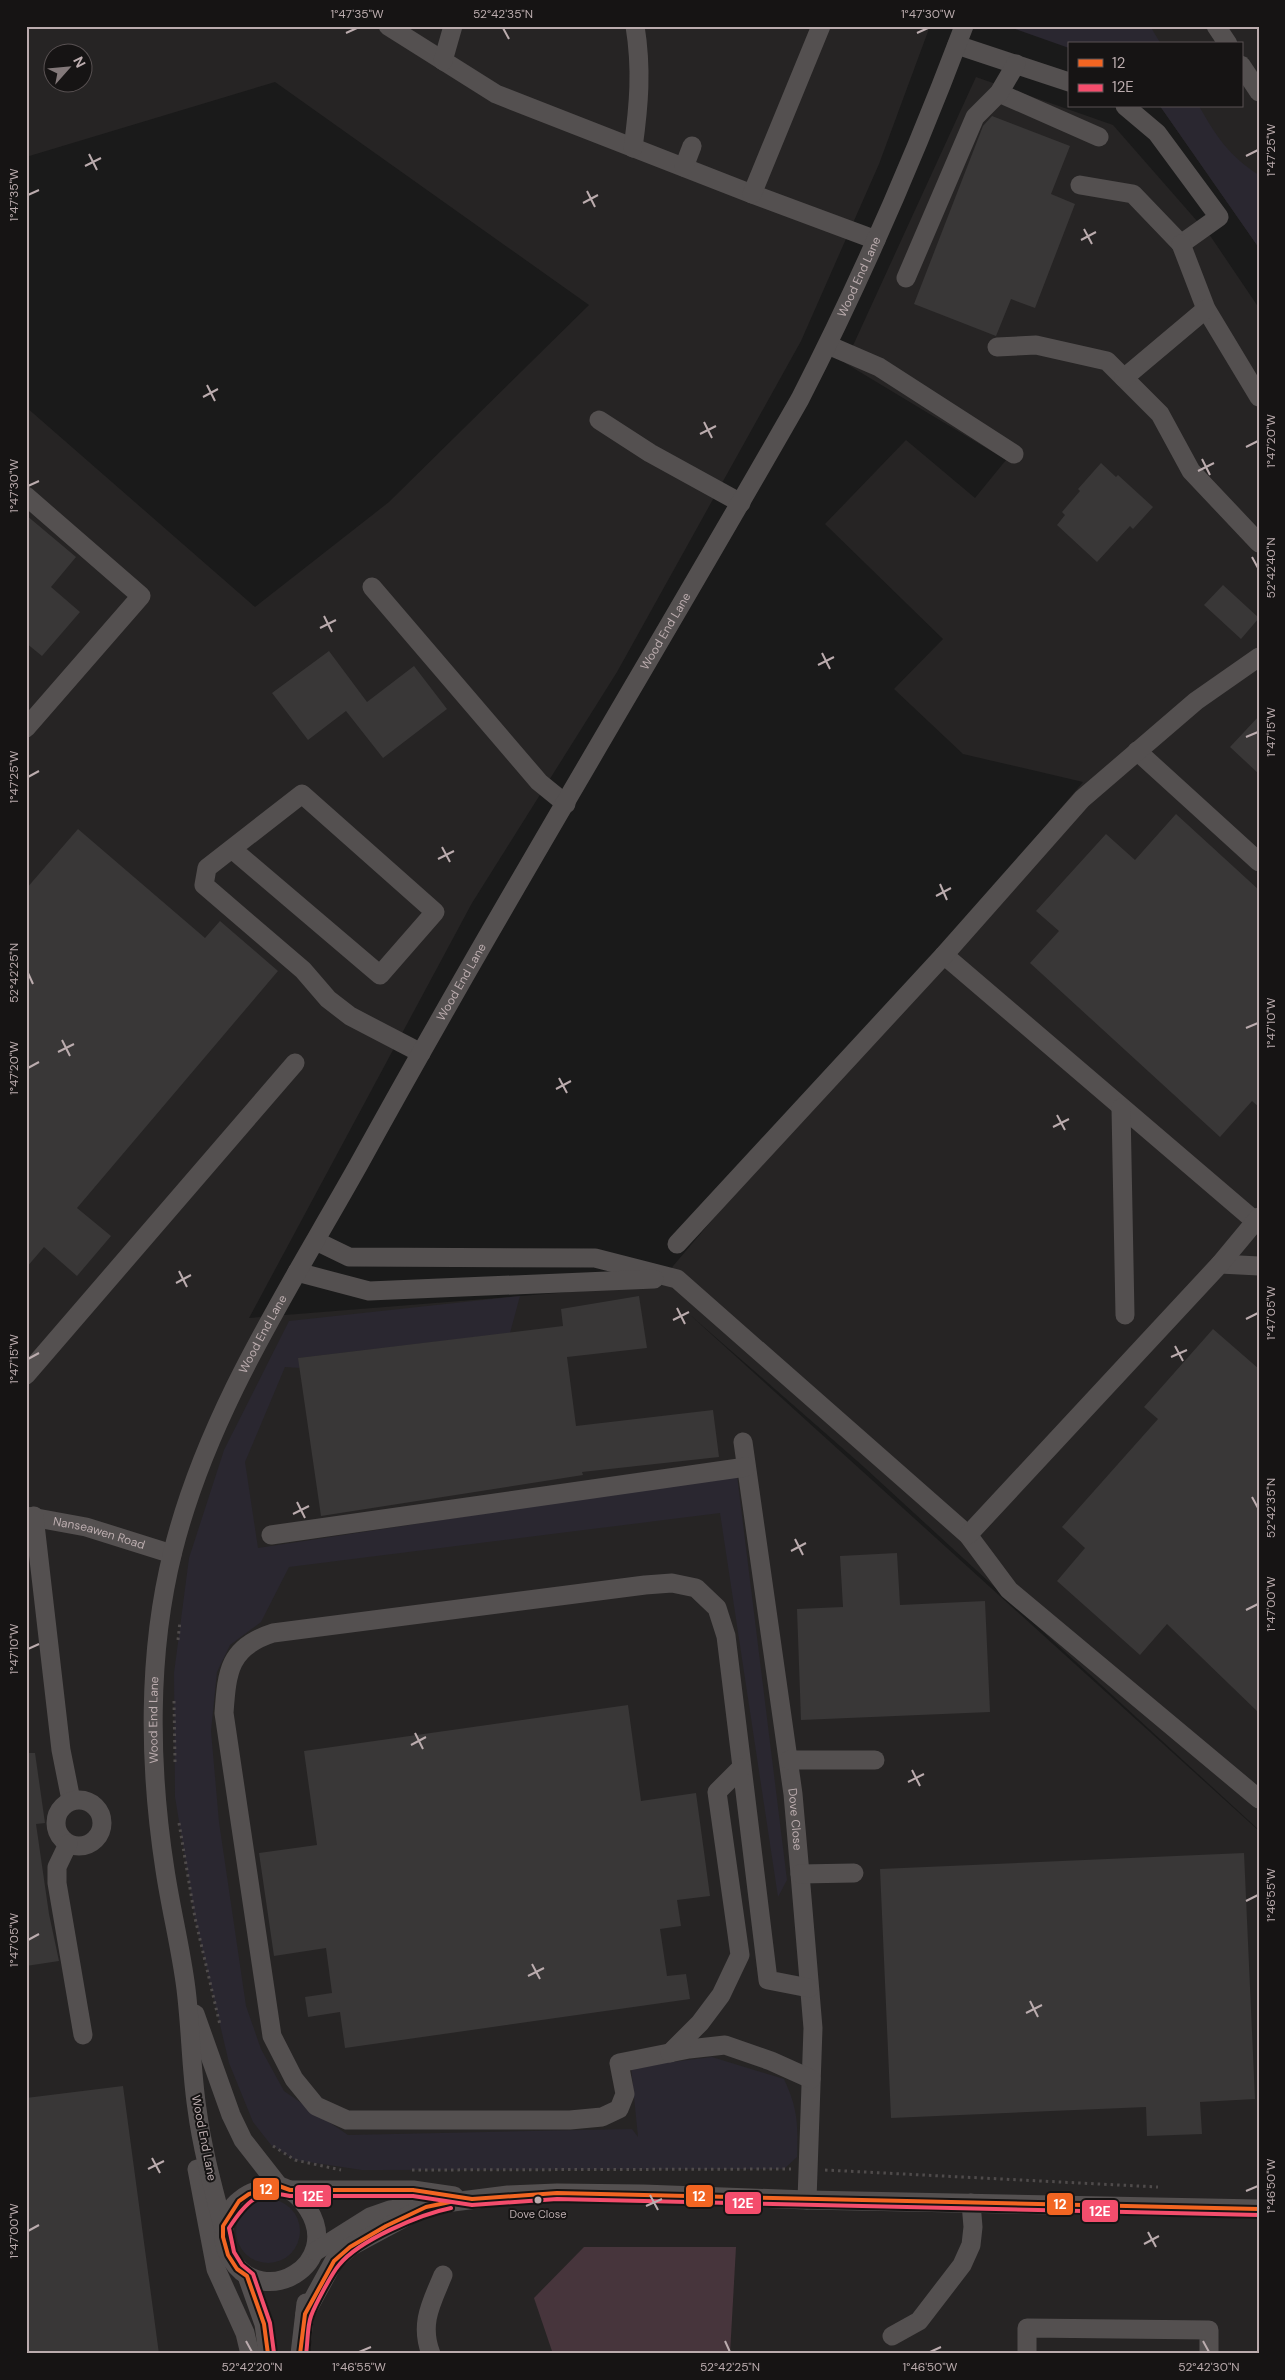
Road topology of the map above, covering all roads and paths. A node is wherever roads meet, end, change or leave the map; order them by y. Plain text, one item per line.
1 (388, 26) edge
2 (453, 26) edge
3 (635, 26) edge
4 (821, 26) edge
5 (964, 26) edge
6 (1216, 26) edge
7 (1227, 42) edge
8 (957, 45) junction
9 (443, 61) junction
10 (1016, 64) junction
11 (1242, 66) edge
12 (1068, 82) edge
13 (999, 92) junction
14 (1259, 92) edge
15 (1127, 108) edge
16 (1099, 137) dead end
17 (692, 146) dead end
18 (632, 148) junction
19 (684, 167) junction
20 (1080, 185) dead end
21 (752, 194) junction
22 (876, 240) junction
23 (1181, 244) junction
24 (906, 278) dead end
25 (1206, 309) junction
26 (828, 345) junction
27 (997, 347) dead end
28 (1124, 378) junction
29 (1259, 397) edge
30 (599, 420) dead end
31 (1014, 454) dead end
32 (26, 496) edge
33 (741, 503) junction
34 (1259, 543) edge
35 (372, 587) dead end
36 (1259, 657) edge
37 (26, 728) edge
38 (1137, 751) junction
39 (566, 804) junction
40 (232, 849) junction
41 (1259, 862) edge
42 (944, 955) junction
43 (421, 1052) junction
44 (295, 1063) dead end
45 (1121, 1108) junction
46 (1257, 1219) edge
47 (316, 1241) junction
48 (677, 1244) dead end
49 (446, 1257) junction
50 (1220, 1264) junction
51 (1259, 1266) edge
52 (306, 1274) junction
53 (678, 1279) junction
54 (446, 1289) junction
55 (1125, 1315) dead end
56 (26, 1375) edge
57 (743, 1442) dead end
58 (746, 1467) junction
59 (30, 1516) edge
60 (271, 1535) dead end
61 (968, 1535) junction
62 (172, 1554) junction
63 (181, 1616) dead end
64 (177, 1644) dead end
65 (174, 1692) dead end
66 (789, 1760) junction
67 (875, 1760) dead end
68 (741, 1768) junction
69 (175, 1769) dead end
70 (1259, 1799) edge
71 (71, 1800) junction
72 (178, 1816) dead end
73 (68, 1844) junction
74 (854, 1873) dead end
75 (800, 1874) junction
76 (809, 1988) junction
77 (186, 1989) junction
78 (222, 2034) dead end
79 (83, 2035) dead end
80 (670, 2053) junction
81 (811, 2079) junction
82 (197, 2111) junction
83 (271, 2145) dead end
84 (808, 2169) junction
85 (346, 2170) dead end
86 (411, 2170) dead end
87 (1161, 2187) dead end
88 (285, 2188) junction
89 (472, 2199) junction
90 (806, 2200) junction
91 (971, 2203) junction
92 (426, 2206) junction
93 (1259, 2209) edge
94 (223, 2226) junction
95 (312, 2256) junction
96 (443, 2274) dead end
97 (247, 2276) junction
98 (305, 2314) junction
99 (892, 2336) dead end
100 (250, 2354) edge
101 (268, 2354) edge
102 (300, 2354) edge
103 (431, 2354) edge
104 (1027, 2354) edge
105 (1209, 2354) edge

1 - 9 street
2 - 9 street
3 - 18 street
4 - 21 street
5 - 8 street, Wood End Lane
6 - 7 street
8 - 10 street
8 - 22 street, Wood End Lane
9 - 18 street
10 - 12 street
10 - 13 street
11 - 14 street
13 - 16 street
13 - 24 street
15 - 23 street
17 - 19 street
18 - 19 street
19 - 21 street
20 - 23 street
21 - 22 street
22 - 26 street, Wood End Lane
23 - 25 street
25 - 28 street
25 - 29 street
26 - 31 street
26 - 33 street, Wood End Lane
27 - 28 street
28 - 34 street
30 - 33 street
32 - 37 street
33 - 39 street, Wood End Lane
35 - 39 street
36 - 38 street
38 - 41 street
38 - 42 street
39 - 43 street, Wood End Lane
40 - 40 street
40 - 43 street
42 - 45 street
42 - 48 street
43 - 47 street, Wood End Lane
44 - 56 street
45 - 46 street
45 - 55 street
46 - 50 street
47 - 49 street
47 - 52 street, Wood End Lane
49 - 53 street
49 - 54 street
50 - 51 street
50 - 61 street
52 - 54 street
52 - 62 street, Wood End Lane
53 - 54 street
53 - 61 street
57 - 58 street, Dove Close
58 - 60 street
58 - 66 street, Dove Close
59 - 62 street, Nanseawen Road
59 - 71 street
61 - 70 street
62 - 77 street, Wood End Lane
63 - 64 path
65 - 69 path
66 - 67 street
66 - 75 street, Dove Close
68 - 76 street
68 - 80 street
68 - 80 street
71 - 73 street
71 - 73 street
72 - 78 path
73 - 79 street
74 - 75 street
75 - 76 street, Dove Close
76 - 81 street, Dove Close
77 - 82 street, Wood End Lane
77 - 88 street, Wood End Lane
80 - 81 street
81 - 84 street, Dove Close
82 - 94 street, Wood End Lane
82 - 100 street
83 - 85 path
84 - 86 path
84 - 87 path
84 - 90 street, Dove Close
88 - 89 street
88 - 94 street
88 - 95 street
89 - 90 street
89 - 92 street
90 - 91 street
91 - 93 street
91 - 99 street
92 - 95 street
92 - 98 street
94 - 97 street
95 - 97 street
95 - 98 street
96 - 103 street
97 - 101 street
98 - 102 street
104 - 105 street

